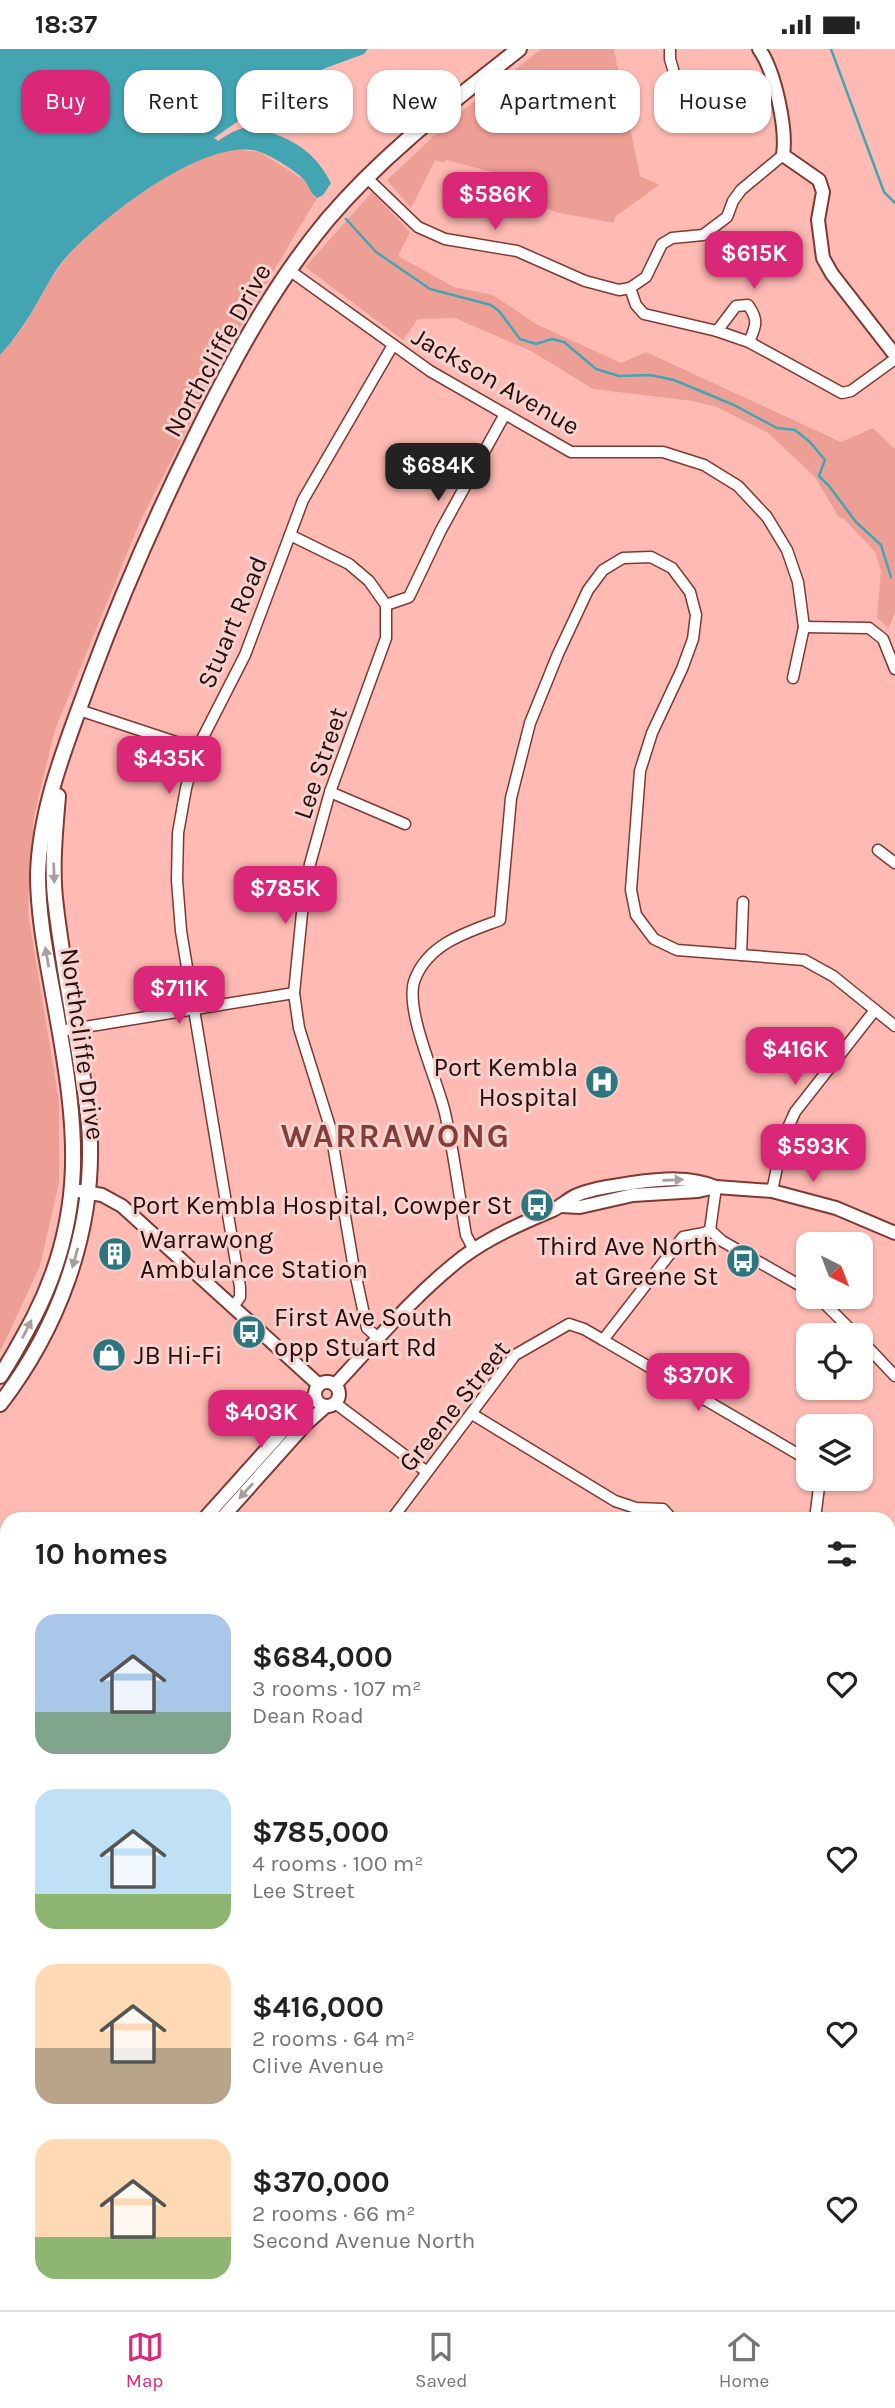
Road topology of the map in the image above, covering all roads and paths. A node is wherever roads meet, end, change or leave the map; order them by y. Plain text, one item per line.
1 (519, 49) edge
2 (670, 49) edge
3 (759, 49) edge
4 (673, 70) edge
5 (783, 155) junction
6 (366, 177) junction
7 (289, 270) junction
8 (630, 289) junction
9 (717, 331) junction
10 (749, 342) junction
11 (393, 345) junction
12 (895, 357) edge
13 (505, 414) junction
14 (290, 535) junction
15 (386, 605) junction
16 (804, 627) junction
17 (895, 669) edge
18 (793, 678) dead end
19 (79, 710) junction
20 (197, 749) junction
21 (330, 792) junction
22 (405, 824) dead end
23 (878, 850) dead end
24 (895, 863) edge
25 (743, 902) dead end
26 (741, 955) junction
27 (294, 993) junction
28 (194, 1007) junction
29 (875, 1010) junction
30 (895, 1026) edge
31 (75, 1029) junction
32 (60, 1031) junction
33 (619, 1185) junction
34 (716, 1187) junction
35 (73, 1190) junction
36 (89, 1191) junction
37 (772, 1191) junction
38 (652, 1193) junction
39 (599, 1202) junction
40 (561, 1206) junction
41 (710, 1230) junction
42 (895, 1233) edge
43 (474, 1250) junction
44 (796, 1283) edge
45 (233, 1307) junction
46 (830, 1309) edge
47 (844, 1323) edge
48 (378, 1338) junction
49 (603, 1340) junction
50 (873, 1353) edge
51 (0, 1376) edge
52 (895, 1376) edge
53 (335, 1385) junction
54 (317, 1390) junction
55 (330, 1404) junction
56 (0, 1405) edge
57 (472, 1414) junction
58 (796, 1452) edge
59 (427, 1472) junction
60 (818, 1491) edge
61 (210, 1512) edge
62 (227, 1512) edge
63 (397, 1512) edge
64 (666, 1512) edge
65 (816, 1512) edge

1 - 6 main road, Northcliffe Drive
2 - 4 street
3 - 5 main road
5 - 8 street
5 - 12 main road
6 - 7 main road, Northcliffe Drive
6 - 8 street
7 - 11 street, Jackson Avenue
7 - 19 main road, Northcliffe Drive
8 - 9 street
9 - 10 street
9 - 10 street
10 - 12 street
11 - 13 street, Jackson Avenue
11 - 14 street, Stuart Road
13 - 15 street
13 - 16 street, Jackson Avenue
14 - 15 street
14 - 20 street, Stuart Road
15 - 21 street, Lee Street
16 - 17 street
16 - 18 street, Jackson Avenue
19 - 20 street
19 -> 31 main road, Northcliffe Drive
32 -> 19 main road, Northcliffe Drive
20 - 28 street, Stuart Road
21 - 22 street
21 - 27 street, Lee Street
23 - 24 street
25 - 26 street
26 - 29 street
26 - 43 street
27 - 28 street
27 - 48 street, Lee Street
28 - 31 street
28 - 45 street, Stuart Road
29 - 30 street
29 - 37 street
31 - 32 street
31 - 36 main road, Northcliffe Drive
32 - 35 main road, Northcliffe Drive
33 -> 34 main road
33 - 38 main road
33 - 39 main road
33 - 40 main road
34 - 37 main road
34 - 38 main road
34 - 41 street
35 - 36 main road
51 -> 35 main road, Northcliffe Drive
36 - 45 main road
36 -> 56 main road, Northcliffe Drive
37 - 42 main road
38 - 39 main road
39 - 40 main road
40 - 43 main road
41 - 44 street
41 - 49 street
43 - 48 main road
45 - 54 main road
46 - 47 street
48 - 53 main road
49 - 57 street, Greene Street
49 - 58 street
50 - 52 street
53 - 54 main road
53 - 55 main road
54 - 55 main road
54 - 61 main road
55 - 59 street
55 -> 62 main road
57 - 59 street, Greene Street
57 - 64 street
59 - 63 street, Greene Street
60 - 65 street

